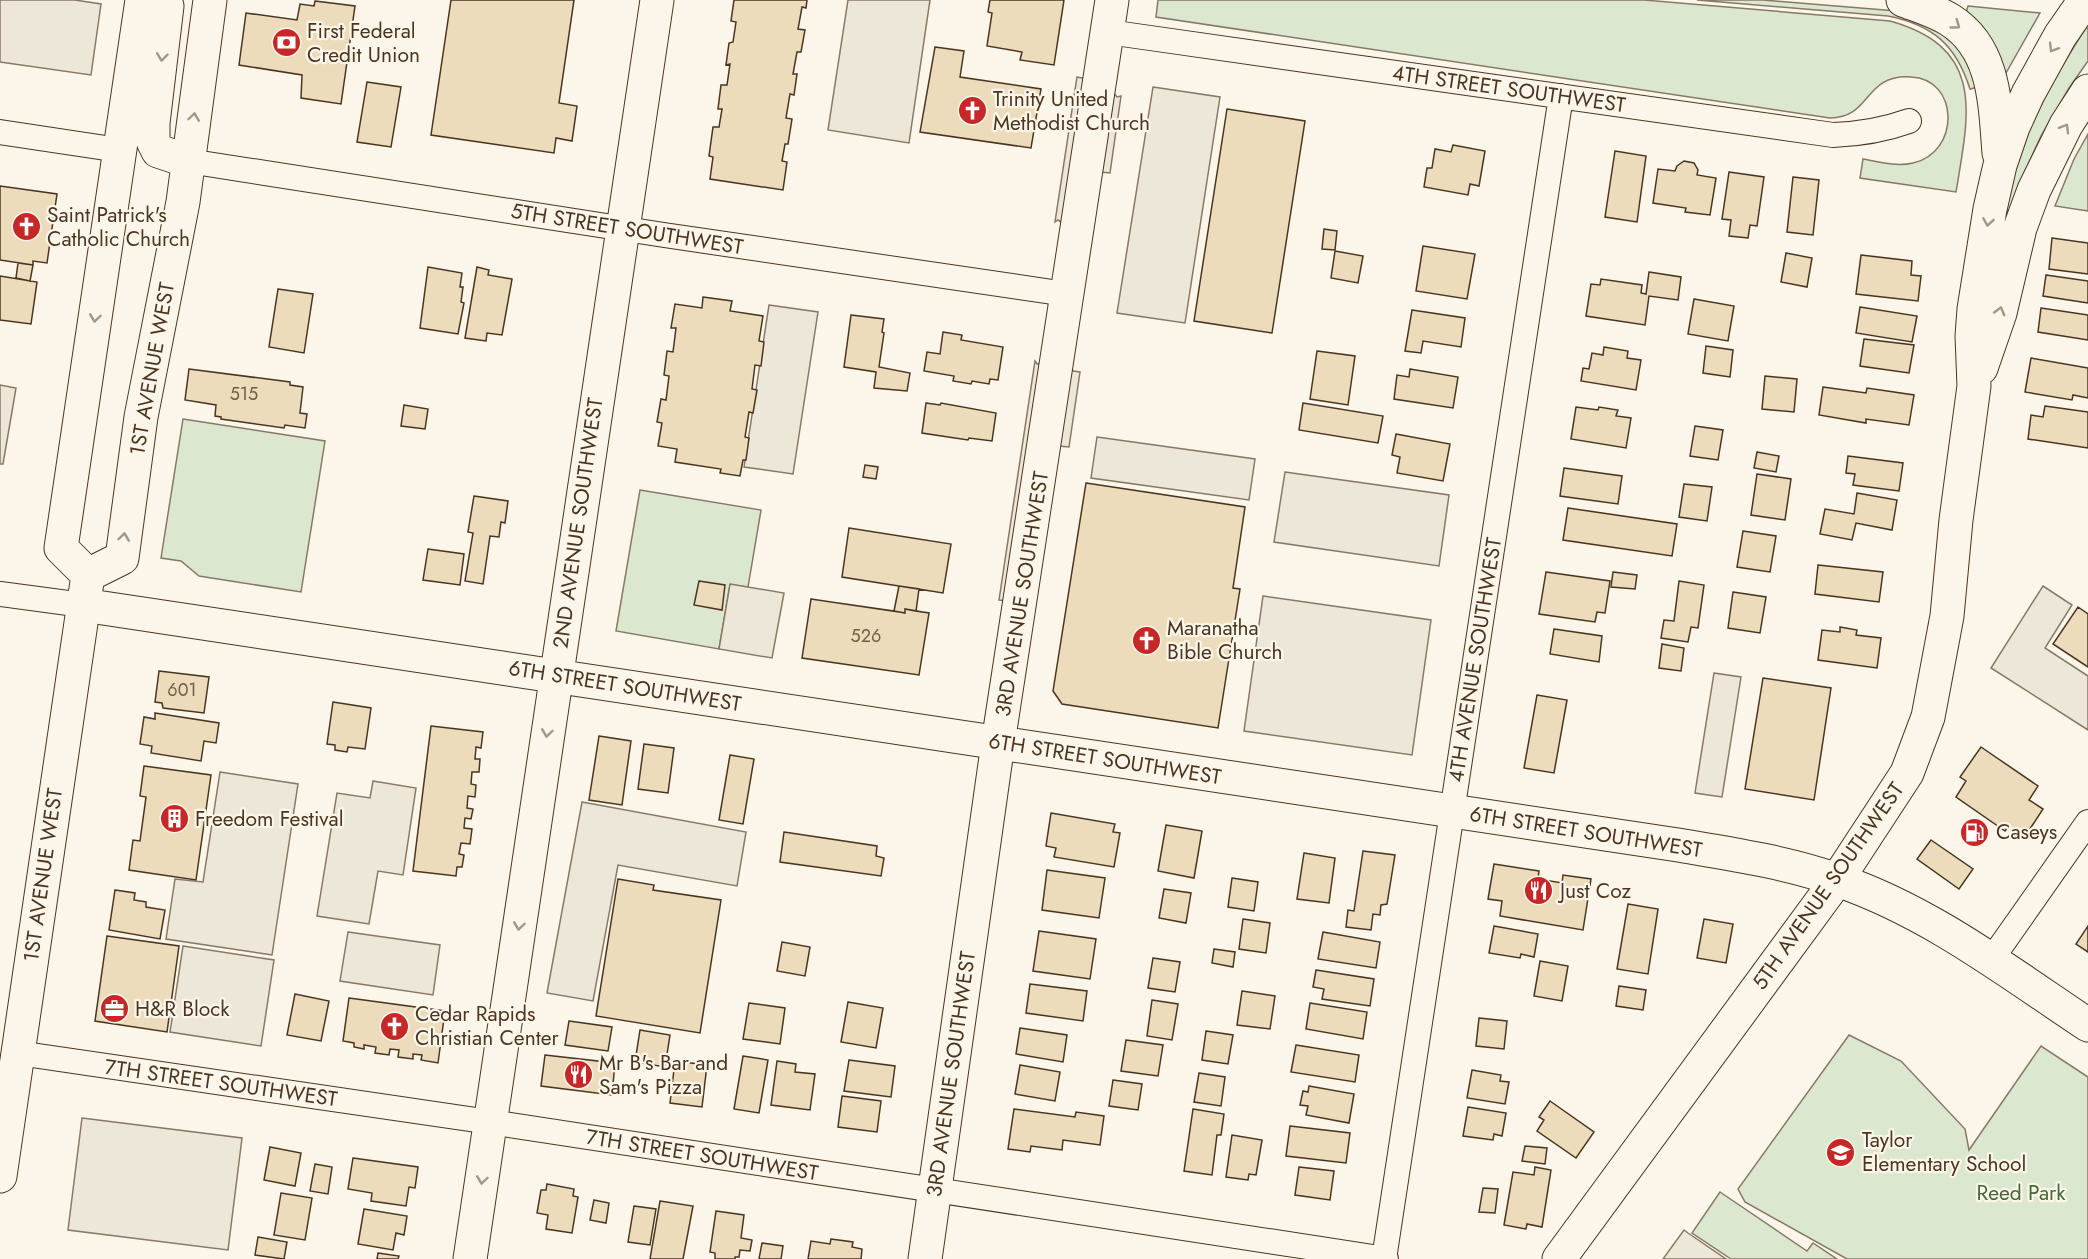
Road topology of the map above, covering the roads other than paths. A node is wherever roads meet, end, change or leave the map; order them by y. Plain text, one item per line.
1 (142, 0) edge
2 (164, 0) edge
3 (210, 0) edge
4 (657, 0) edge
5 (1904, 0) edge
6 (2085, 0) edge
7 (1110, 16) edge
8 (2088, 91) edge
9 (1561, 96) junction
10 (1909, 121) dead end
11 (0, 132) edge
12 (119, 150) junction
13 (188, 161) junction
14 (2000, 165) junction
15 (622, 228) junction
16 (1066, 294) junction
17 (1974, 386) junction
18 (86, 590) junction
19 (0, 594) edge
20 (556, 675) junction
21 (998, 743) junction
22 (1452, 811) junction
23 (2088, 822) edge
24 (1837, 880) junction
25 (1990, 960) junction
26 (2088, 1025) edge
27 (18, 1053) junction
28 (490, 1122) junction
29 (0, 1176) edge
30 (935, 1191) junction
31 (470, 1259) edge
32 (925, 1259) edge
33 (1385, 1259) edge
34 (1559, 1259) edge

1 - 12 main road
2 -> 13 main road
13 -> 3 main road, 1ST AVENUE WEST
4 - 15 main road, 2ND AVENUE SOUTHWEST
5 -> 14 main road
6 -> 14 main road, 5TH AVENUE SOUTHWEST
7 - 9 street, 4TH STREET SOUTHWEST
7 - 16 main road, 3RD AVENUE SOUTHWEST
17 -> 8 main road, 5TH AVENUE SOUTHWEST
9 - 10 street, 4TH STREET SOUTHWEST
9 - 22 street, 4TH AVENUE SOUTHWEST
11 - 12 street
12 -> 18 main road
13 - 15 street, 5TH STREET SOUTHWEST
18 -> 13 main road, 1ST AVENUE WEST
14 -> 17 main road, 5TH AVENUE SOUTHWEST
15 - 16 street, 5TH STREET SOUTHWEST
15 - 20 main road, 2ND AVENUE SOUTHWEST
16 - 21 main road, 3RD AVENUE SOUTHWEST
17 - 24 main road, 5TH AVENUE SOUTHWEST
18 - 19 street
18 - 20 main road, 6TH STREET SOUTHWEST
18 - 27 main road, 1ST AVENUE WEST
20 - 21 main road, 6TH STREET SOUTHWEST
20 -> 28 main road, 2ND AVENUE SOUTHWEST
21 - 22 main road, 6TH STREET SOUTHWEST
21 - 30 main road, 3RD AVENUE SOUTHWEST
22 - 24 main road, 6TH STREET SOUTHWEST
22 - 33 street, 4TH AVENUE SOUTHWEST
23 - 25 street
24 - 25 main road, 6TH STREET SOUTHWEST
24 - 34 main road, 5TH AVENUE SOUTHWEST
25 - 26 main road, 6TH STREET SOUTHWEST
27 - 28 street, 7TH STREET SOUTHWEST
27 - 29 main road, 1ST AVENUE WEST
28 - 30 street, 7TH STREET SOUTHWEST
28 -> 31 main road, 2ND AVENUE SOUTHWEST
30 - 32 main road, 3RD AVENUE SOUTHWEST
30 - 33 street, 7TH STREET SOUTHWEST

